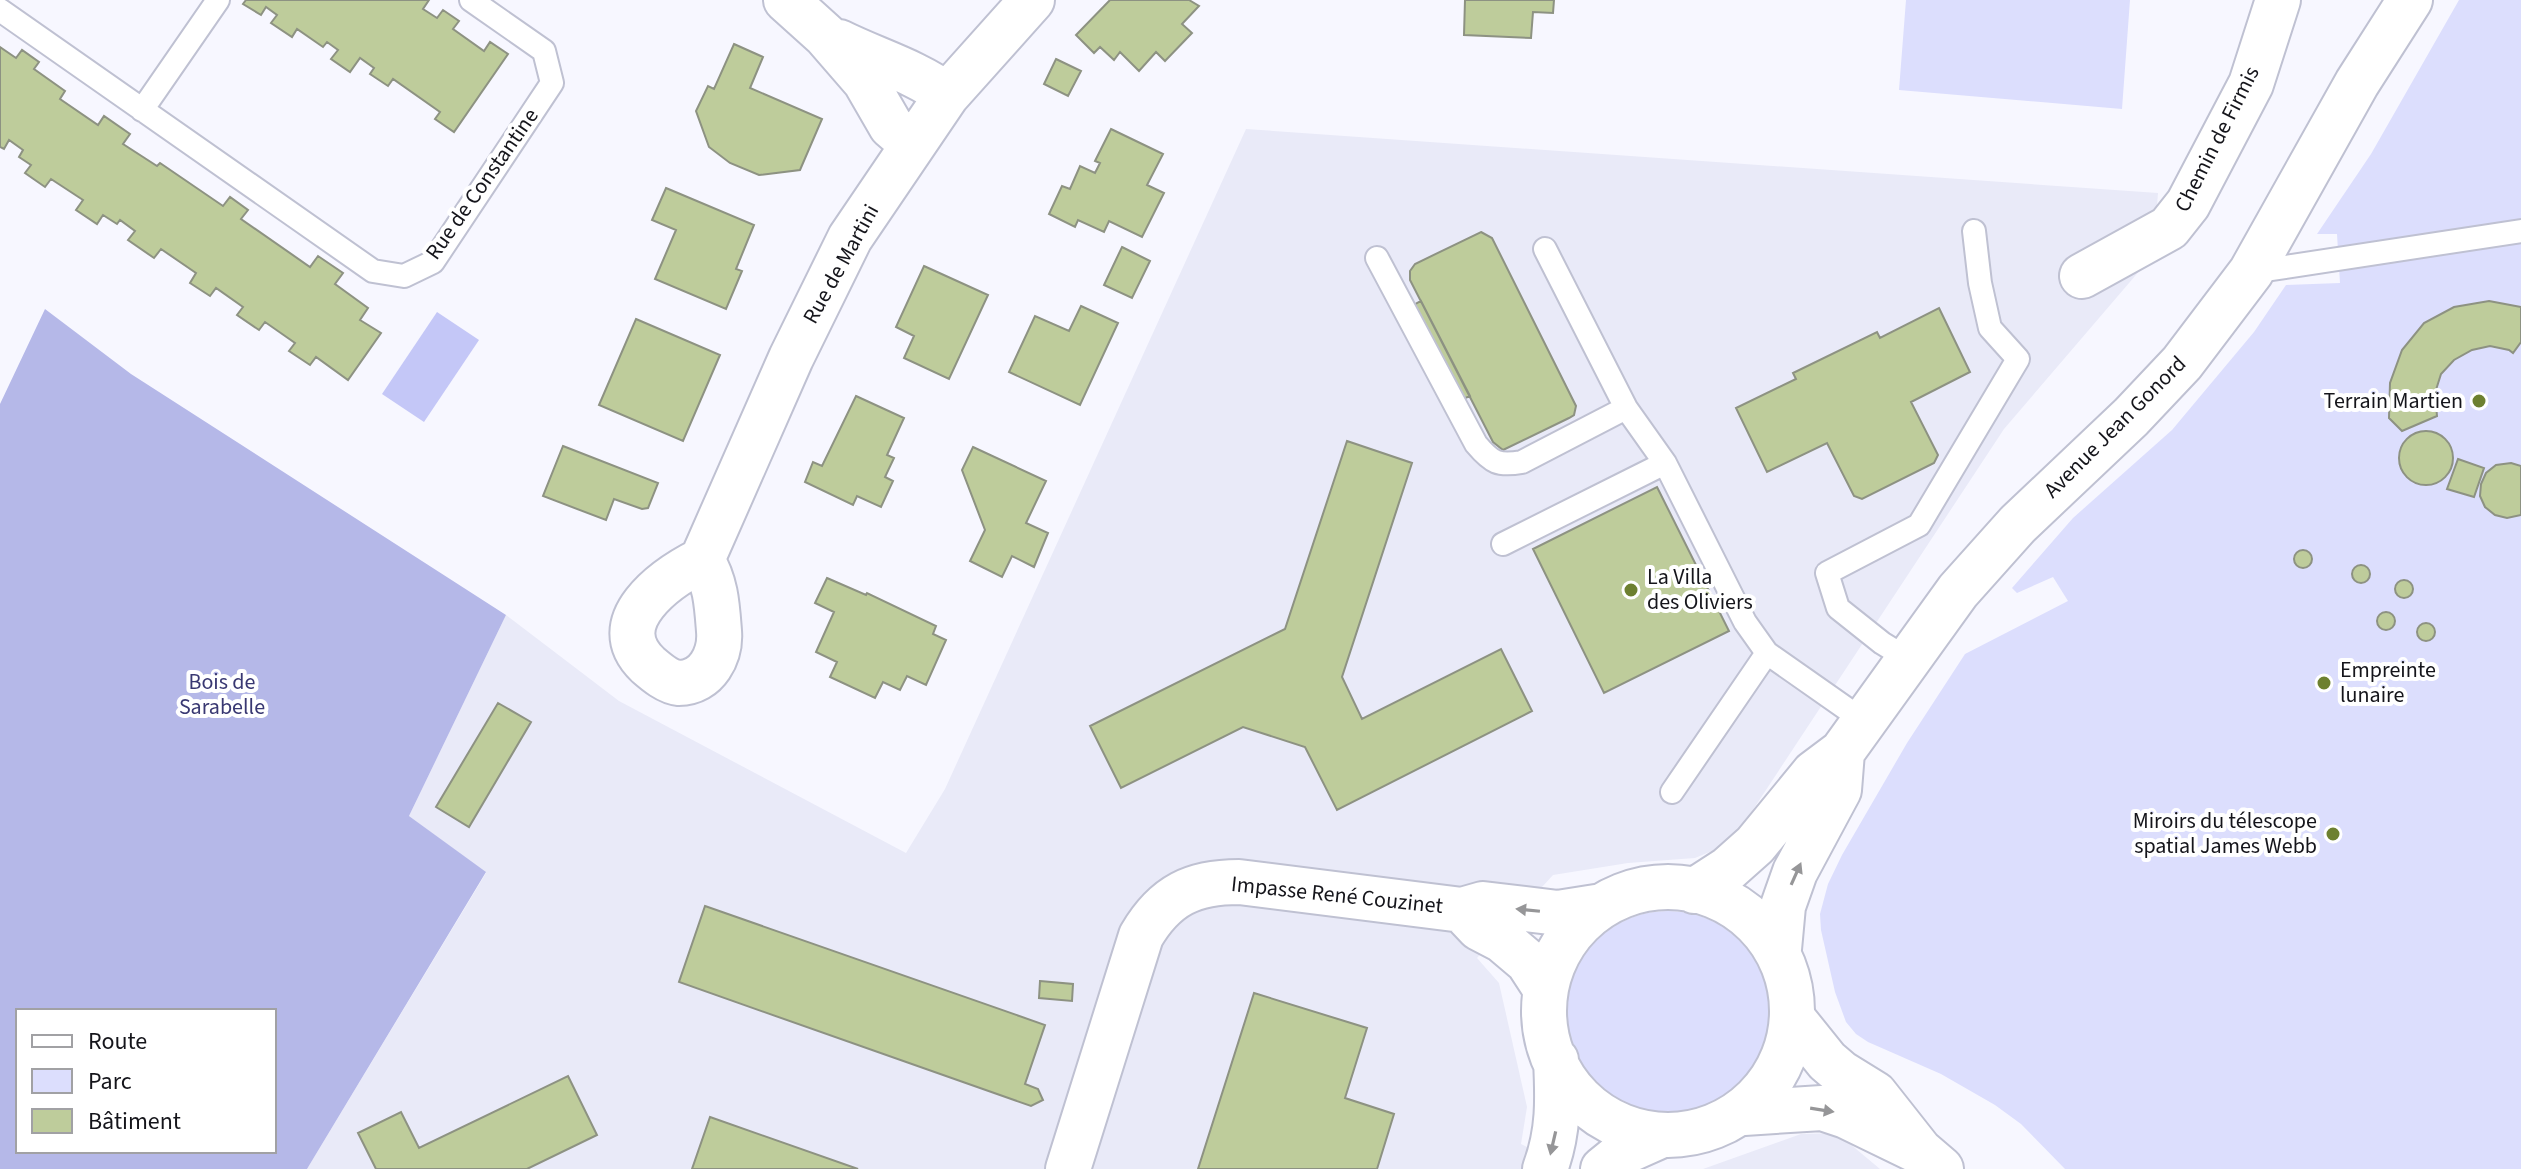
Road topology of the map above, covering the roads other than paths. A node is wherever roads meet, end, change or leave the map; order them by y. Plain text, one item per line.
1 (218, 0) edge
2 (471, 0) edge
3 (786, 0) edge
4 (1032, 0) edge
5 (2278, 0) edge
6 (2410, 0) edge
7 (0, 10) edge
8 (826, 36) junction
9 (947, 95) junction
10 (142, 110) junction
11 (912, 144) junction
12 (1974, 231) dead end
13 (2521, 231) edge
14 (1545, 249) dead end
15 (1377, 258) dead end
16 (2251, 272) junction
17 (2082, 276) dead end
18 (1626, 408) junction
19 (1665, 463) junction
20 (1503, 544) dead end
21 (702, 560) dead end
22 (1767, 653) junction
23 (1908, 659) junction
24 (1853, 737) junction
25 (1672, 792) dead end
26 (1694, 891) junction
27 (1596, 907) junction
28 (1462, 910) junction
29 (1779, 949) junction
30 (1545, 988) junction
31 (1794, 1020) junction
32 (1556, 1060) junction
33 (1744, 1113) junction
34 (1660, 1136) junction
35 (1930, 1160) edge
36 (1068, 1169) edge
37 (1545, 1169) edge
38 (1603, 1169) edge

1 - 10 lane
2 - 10 lane, Rue de Constantine
3 - 8 street
4 - 9 street, Rue de Martini
5 - 17 street, Chemin de Firmis
6 - 16 street, Avenue Jean Gonord
7 - 10 lane, Rue de Constantine
8 - 9 street
8 - 11 street
9 - 11 street, Rue de Martini
11 - 21 street, Rue de Martini
12 - 23 lane
13 - 16 lane
14 - 18 lane
15 - 18 lane
16 - 23 street, Avenue Jean Gonord
18 - 19 lane
19 - 20 lane
19 - 22 lane
22 - 24 lane
22 - 25 lane
23 - 24 street, Avenue Jean Gonord
24 - 26 street, Avenue Jean Gonord
29 -> 24 street, Avenue Jean Gonord
26 - 27 street
26 - 29 street
27 -> 28 street, Impasse René Couzinet
27 - 30 street
28 - 30 street, Impasse René Couzinet
28 - 36 street, Impasse René Couzinet
29 - 31 street
30 - 32 street
31 - 33 street
31 - 35 street
32 - 34 street
32 -> 37 street
33 - 34 street
33 -> 35 street
34 - 38 street

